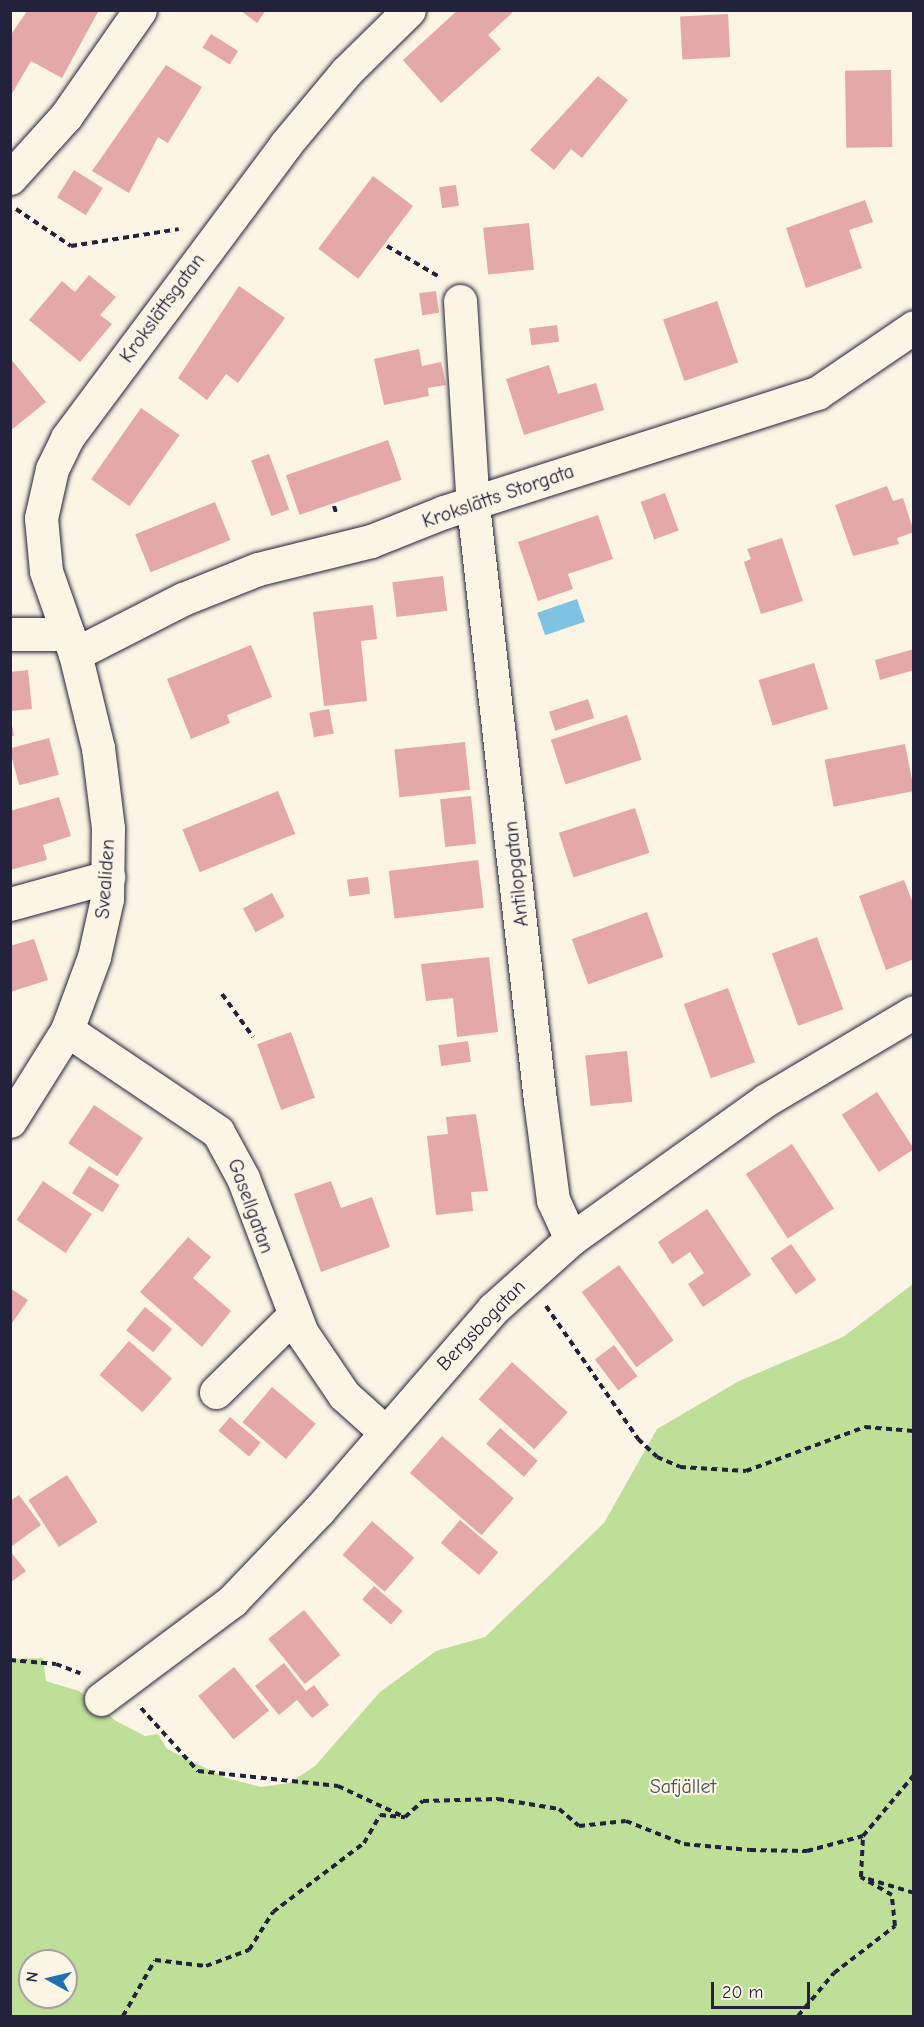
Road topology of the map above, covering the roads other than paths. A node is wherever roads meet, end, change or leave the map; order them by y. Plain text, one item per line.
1 (140, 10) edge
2 (409, 10) edge
3 (10, 178) edge
4 (460, 301) road end
5 (914, 327) edge
6 (473, 505) junction
7 (10, 634) edge
8 (72, 644) junction
9 (108, 877) junction
10 (10, 904) edge
11 (914, 1012) edge
12 (67, 1030) junction
13 (10, 1121) edge
14 (571, 1239) junction
15 (293, 1316) junction
16 (216, 1392) dead end
17 (383, 1430) junction
18 (100, 1699) road end

1 - 3 street
2 - 8 street, Krokslättsgatan
4 - 6 street, Antilopgatan
5 - 6 street, Krokslätts Storgata
6 - 8 street, Krokslätts Storgata
6 - 14 street, Antilopgatan
7 - 8 street
8 - 9 street, Svealiden
9 - 10 street
9 - 12 street, Svealiden
11 - 14 street, Bergsbogatan
12 - 13 street, Svealiden
12 - 15 street, Gasellgatan
14 - 17 street, Bergsbogatan
15 - 16 street
15 - 17 street, Gasellgatan
17 - 18 street, Bergsbogatan

